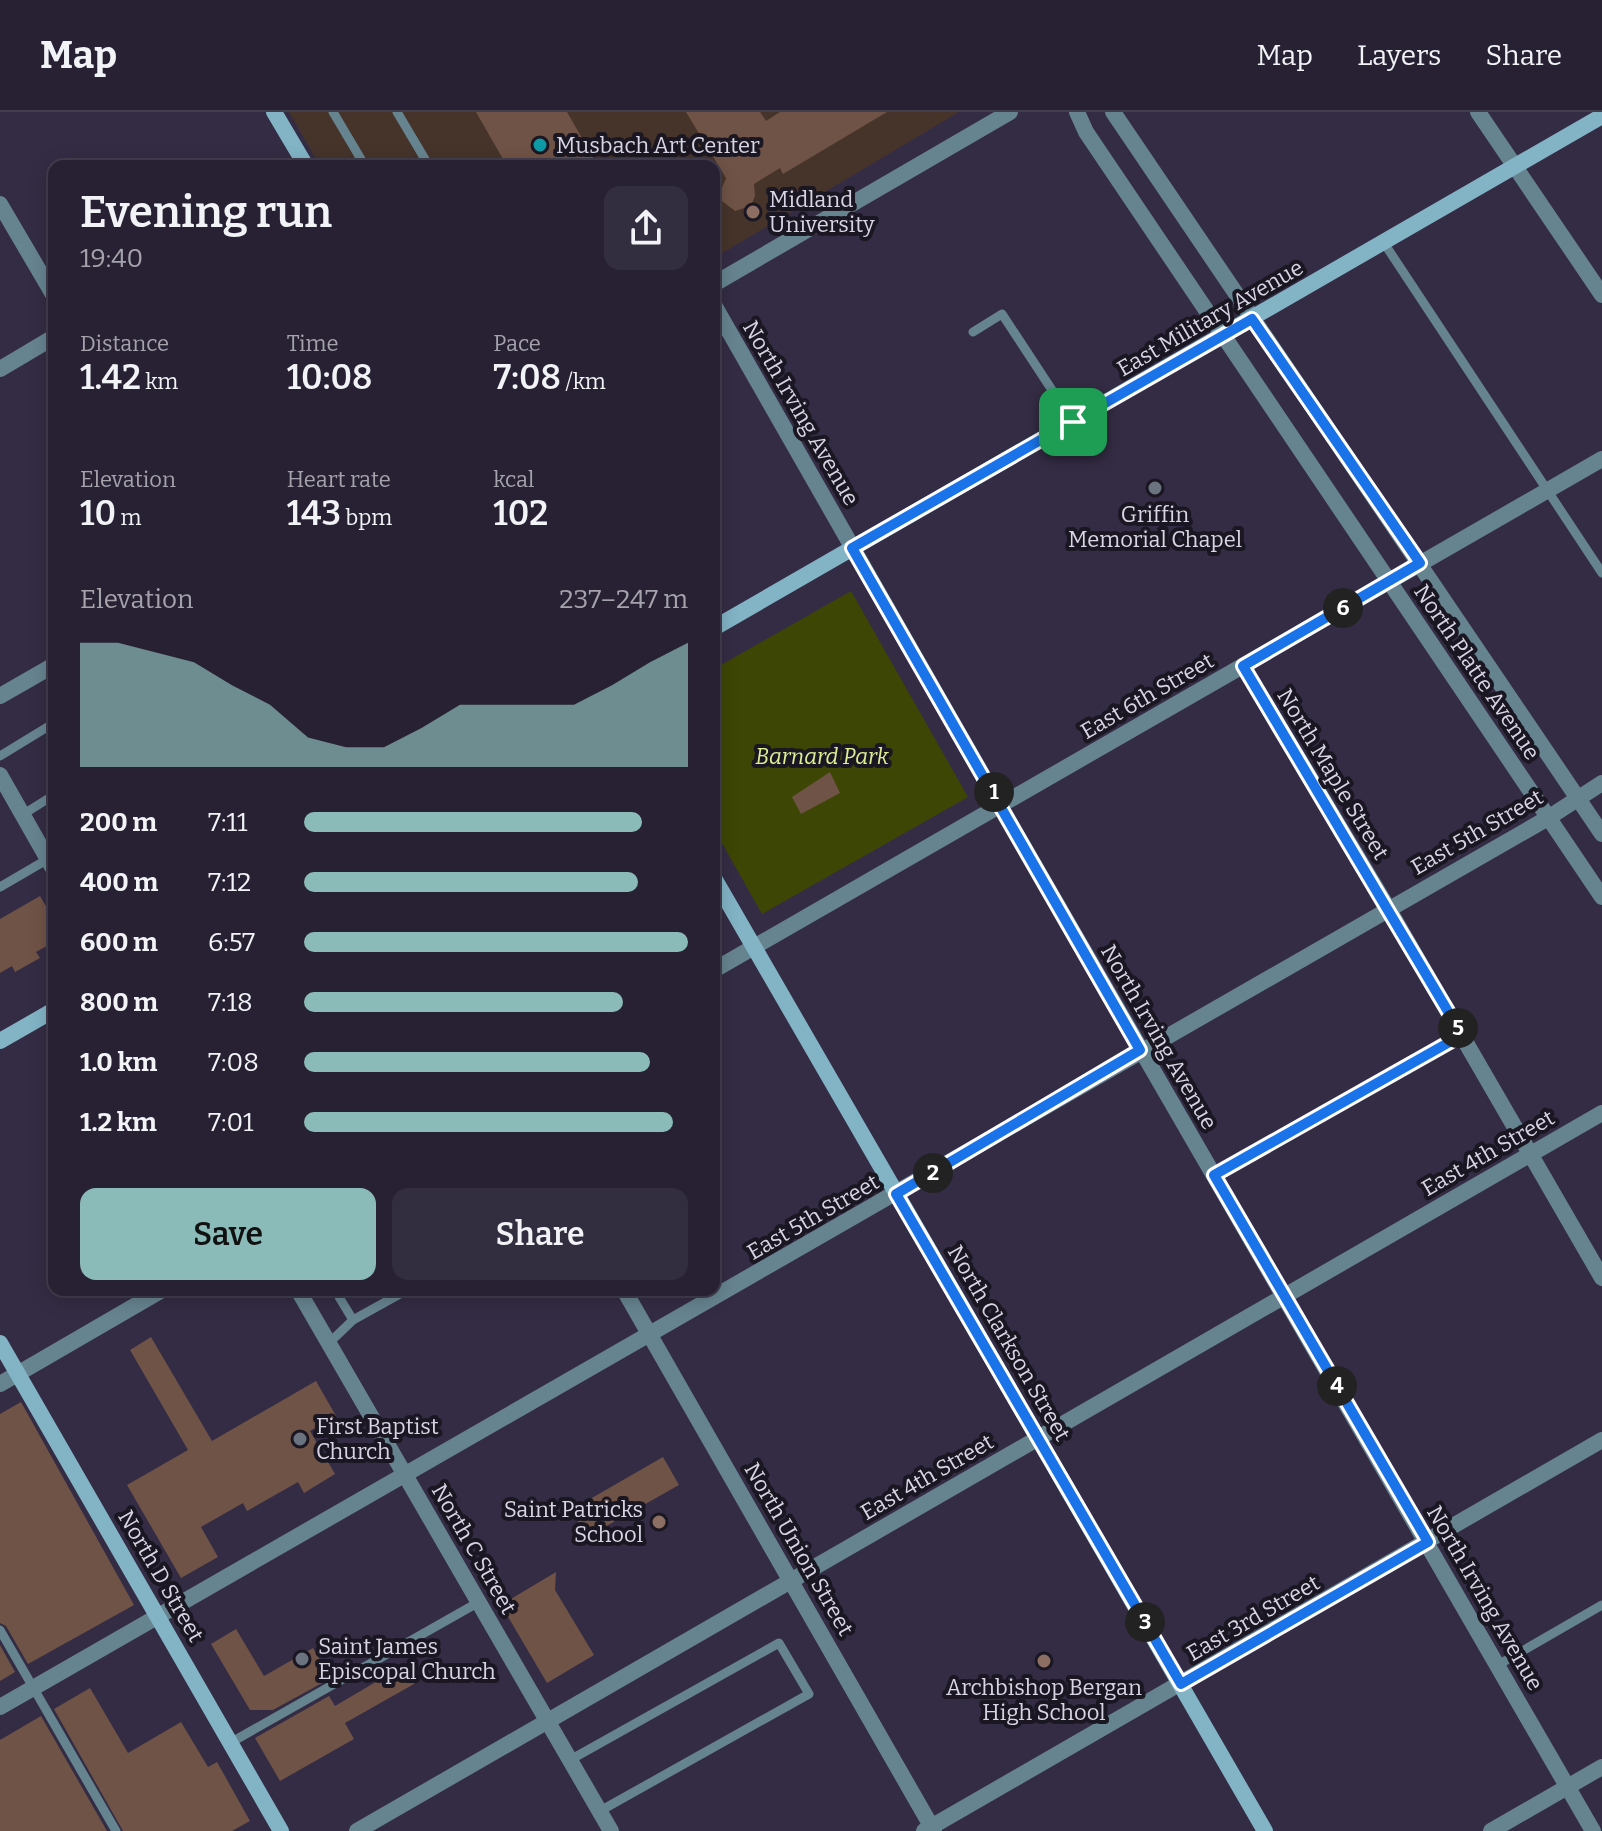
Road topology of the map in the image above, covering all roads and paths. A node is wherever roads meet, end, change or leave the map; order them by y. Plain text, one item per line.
1 (274, 112) edge
2 (333, 112) edge
3 (397, 112) edge
4 (1010, 112) edge
5 (1077, 112) edge
6 (1113, 112) edge
7 (1478, 112) edge
8 (1602, 116) edge
9 (302, 160) edge
10 (357, 160) edge
11 (425, 160) edge
12 (1515, 166) junction
13 (0, 204) edge
14 (1384, 243) junction
15 (720, 281) edge
16 (48, 286) edge
17 (1602, 295) edge
18 (720, 316) edge
19 (1252, 319) junction
20 (973, 332) dead end
21 (1222, 336) junction
22 (48, 341) edge
23 (0, 369) edge
24 (1073, 422) junction
25 (1602, 459) edge
26 (1548, 490) junction
27 (852, 548) junction
28 (1420, 563) junction
29 (1602, 573) edge
30 (1389, 581) junction
31 (720, 625) edge
32 (1243, 666) junction
33 (48, 668) edge
34 (0, 696) edge
35 (48, 727) edge
36 (0, 756) edge
37 (0, 775) edge
38 (1602, 783) edge
39 (48, 799) edge
40 (1578, 799) junction
41 (1002, 806) junction
42 (22, 815) junction
43 (1548, 818) junction
44 (1602, 834) edge
45 (48, 860) edge
46 (48, 866) edge
47 (0, 887) edge
48 (720, 888) edge
49 (1602, 897) edge
50 (1388, 908) junction
51 (754, 946) junction
52 (720, 966) edge
53 (48, 1013) edge
54 (1462, 1035) junction
55 (1, 1039) edge
56 (1140, 1050) junction
57 (1602, 1113) edge
58 (1531, 1154) junction
59 (1214, 1175) junction
60 (896, 1194) junction
61 (1602, 1278) edge
62 (720, 1295) edge
63 (152, 1296) edge
64 (302, 1296) edge
65 (396, 1296) edge
66 (627, 1296) edge
67 (718, 1296) edge
68 (1285, 1296) junction
69 (339, 1297) dead end
70 (353, 1320) junction
71 (650, 1335) junction
72 (0, 1343) edge
73 (329, 1343) junction
74 (18, 1374) junction
75 (0, 1384) edge
76 (1039, 1439) junction
77 (1602, 1440) edge
78 (406, 1474) junction
79 (1428, 1542) junction
80 (791, 1581) junction
81 (479, 1602) junction
82 (1602, 1605) edge
83 (160, 1617) junction
84 (0, 1630) edge
85 (1498, 1665) junction
86 (1181, 1684) junction
87 (33, 1689) junction
88 (0, 1707) edge
89 (547, 1721) junction
90 (230, 1743) junction
91 (570, 1760) junction
92 (1602, 1767) edge
93 (1568, 1787) junction
94 (600, 1811) junction
95 (930, 1830) edge
96 (116, 1831) edge
97 (281, 1831) edge
98 (357, 1831) edge
99 (611, 1831) edge
100 (1265, 1831) edge
101 (1491, 1831) edge
102 (1593, 1831) edge

1 - 9 main road
2 - 10 lane
3 - 11 lane
4 - 15 street
5 - 21 street, North Platte Avenue
6 - 19 street, North Platte Avenue
7 - 12 street
8 - 12 main road, East Military Avenue
12 - 14 main road, East Military Avenue
12 - 17 street
13 - 16 street
14 - 19 main road, East Military Avenue
14 - 26 lane
18 - 27 street, North Irving Avenue
19 - 21 main road, East Military Avenue
19 - 28 street, North Platte Avenue
20 - 24 lane
21 - 24 main road, East Military Avenue
21 - 30 street, North Platte Avenue
22 - 23 street
24 - 27 main road, East Military Avenue
25 - 26 street, East 6th Street
26 - 28 street, East 6th Street
26 - 29 lane
27 - 31 main road, East Military Avenue
27 - 41 street, North Irving Avenue
28 - 30 street, East 6th Street
28 - 40 street, North Platte Avenue
30 - 32 street, East 6th Street
30 - 43 street, North Platte Avenue
32 - 41 street, East 6th Street
32 - 50 street, North Maple Street
33 - 34 street
35 - 36 lane
37 - 42 street
38 - 40 street, East 5th Street
39 - 42 lane
40 - 43 street, East 5th Street
40 - 44 street, North Platte Avenue
41 - 51 street, East 6th Street
41 - 56 street, North Irving Avenue
42 - 45 street
43 - 49 street, North Platte Avenue
43 - 50 street, East 5th Street
46 - 47 lane
48 - 51 main road, North Clarkson Street
50 - 54 street, North Maple Street
50 - 56 street, East 5th Street
51 - 52 street, East 6th Street
51 - 60 main road, North Clarkson Street
53 - 55 main road
54 - 58 street, North Maple Street
54 - 59 lane
56 - 59 street, North Irving Avenue
56 - 60 street, East 5th Street
57 - 58 street, East 4th Street
58 - 61 street, North Maple Street
58 - 68 street, East 4th Street
59 - 68 street, North Irving Avenue
60 - 62 street, East 5th Street
60 - 76 main road, North Clarkson Street
63 - 74 street
64 - 73 street, North C Street
65 - 70 lane
66 - 71 street, North Union Street
67 - 71 street, East 5th Street
68 - 76 street, East 4th Street
68 - 79 street, North Irving Avenue
69 - 70 lane
70 - 73 lane
71 - 78 street, East 5th Street
71 - 80 street, North Union Street
72 - 74 main road, North D Street
73 - 78 street, North C Street
74 - 75 street
74 - 83 main road, North D Street
76 - 80 street, East 4th Street
76 - 86 main road, North Clarkson Street
77 - 79 street, East 3rd Street
78 - 81 street, North C Street
78 - 83 street, East 5th Street
79 - 85 street, North Irving Avenue
79 - 86 street, East 3rd Street
80 - 89 street, East 4th Street
80 - 95 street, North Union Street
81 - 89 street, North C Street
81 - 90 lane
82 - 85 lane
83 - 87 street, East 5th Street
83 - 90 main road, North D Street
84 - 87 lane
85 - 93 street, North Irving Avenue
86 - 95 street, East 3rd Street
86 - 100 main road, North Clarkson Street
87 - 88 street, East 5th Street
87 - 96 lane
89 - 91 street, North C Street
89 - 98 street, East 4th Street
90 - 97 main road, North D Street
91 - 94 street, North C Street
91 - 94 lane
92 - 93 street
93 - 101 street
93 - 102 street, North Irving Avenue
94 - 99 street, North C Street

